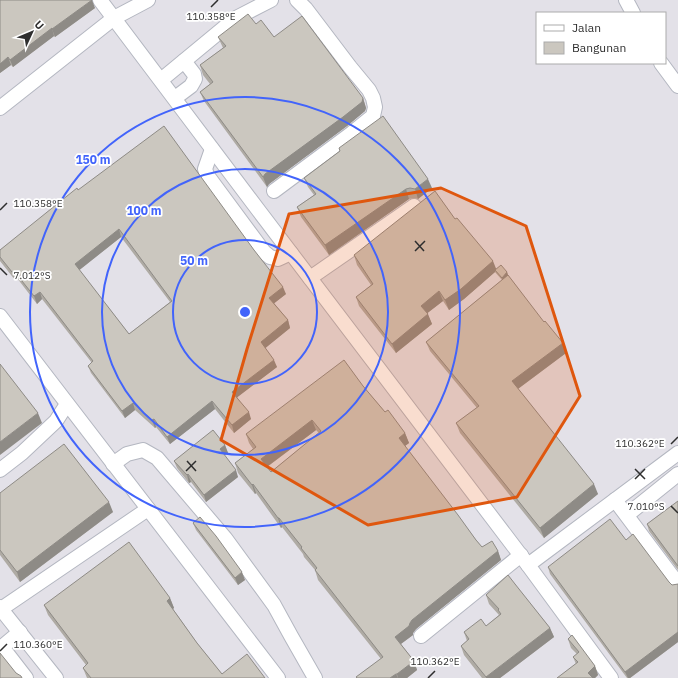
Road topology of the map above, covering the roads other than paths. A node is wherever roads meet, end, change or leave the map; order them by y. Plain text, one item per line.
1 (100, 0) edge
2 (148, 0) edge
3 (271, 0) edge
4 (297, 0) edge
5 (626, 0) edge
6 (632, 12) edge
7 (114, 18) junction
8 (184, 61) junction
9 (662, 64) edge
10 (161, 80) junction
11 (678, 86) edge
12 (175, 98) junction
13 (0, 108) edge
14 (212, 149) junction
15 (274, 191) dead end
16 (414, 206) edge
17 (291, 253) junction
18 (310, 278) junction
19 (0, 316) edge
20 (67, 404) junction
21 (678, 453) edge
22 (114, 464) junction
23 (0, 470) edge
24 (678, 474) edge
25 (615, 500) junction
26 (148, 508) junction
27 (627, 515) junction
28 (525, 560) junction
29 (678, 584) edge
30 (0, 608) edge
31 (20, 632) junction
32 (421, 636) dead end
33 (1, 648) edge
34 (26, 678) edge
35 (56, 678) edge
36 (278, 678) edge
37 (315, 678) edge
38 (611, 678) edge

1 - 7 lane
2 - 7 lane
3 - 8 lane
4 - 15 lane
5 - 6 lane
7 - 10 lane
7 - 13 lane
8 - 10 lane
8 - 12 lane
9 - 11 lane
10 - 12 lane
12 - 14 lane
14 - 17 lane
14 - 17 lane
16 - 18 lane
17 - 18 lane
18 - 28 lane
19 - 20 lane
20 - 22 lane
20 - 23 lane
21 - 25 lane
22 - 26 lane
22 - 37 lane
24 - 27 lane
25 - 27 lane
25 - 28 lane
26 - 30 lane
26 - 36 lane
27 - 29 lane
28 - 32 lane
28 - 38 lane
30 - 31 lane
31 - 33 lane
31 - 35 lane
33 - 34 lane

